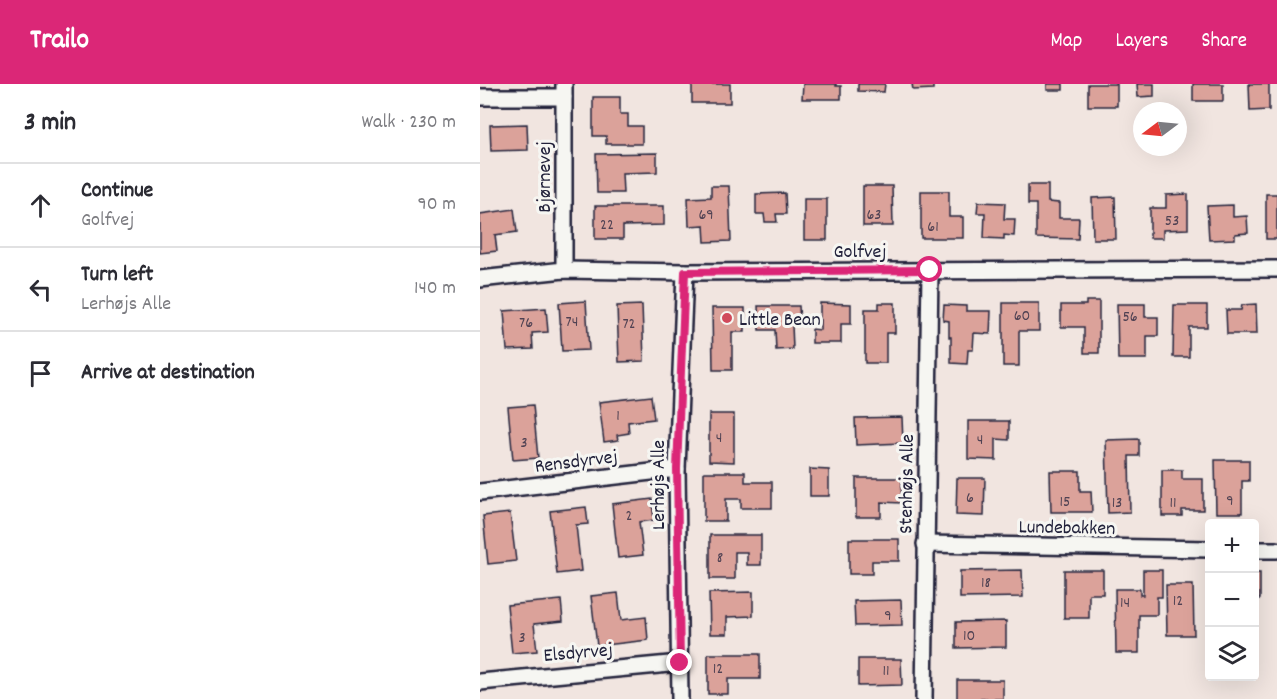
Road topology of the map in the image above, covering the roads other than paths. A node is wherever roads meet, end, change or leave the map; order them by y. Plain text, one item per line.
1 (564, 91) edge
2 (480, 97) edge
3 (1277, 269) edge
4 (564, 270) junction
5 (930, 270) junction
6 (685, 272) junction
7 (480, 279) edge
8 (677, 469) junction
9 (480, 492) edge
10 (925, 544) junction
11 (1205, 549) edge
12 (1259, 550) edge
13 (1277, 550) edge
14 (680, 663) junction
15 (480, 682) edge
16 (680, 699) edge
17 (924, 699) edge

1 - 2 street
1 - 4 street, Bjørnevej
3 - 5 street, Golfvej
4 - 6 street, Golfvej
4 - 7 street, Golfvej
5 - 6 street, Golfvej
5 - 10 street, Stenhøjs Alle
6 - 8 street, Lerhøjs Alle
8 - 9 street, Rensdyrvej
8 - 14 street, Lerhøjs Alle
10 - 11 street, Lundebakken
10 - 17 street, Stenhøjs Alle
12 - 13 street
14 - 15 street, Elsdyrvej
14 - 16 street, Lerhøjs Alle

